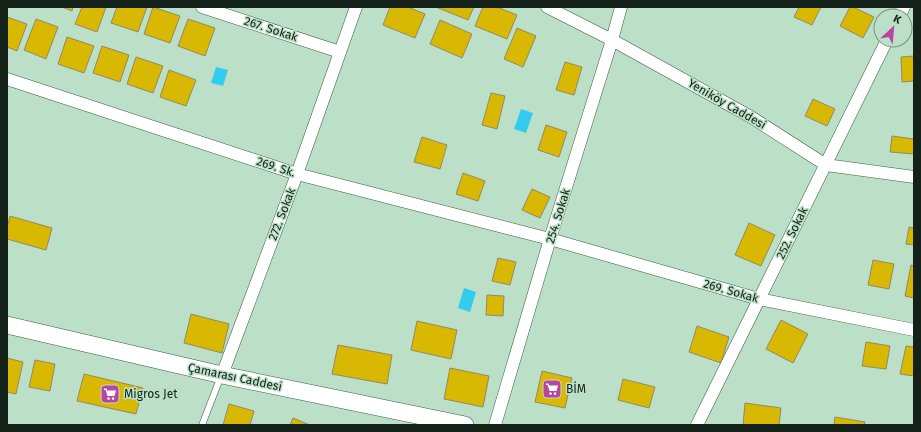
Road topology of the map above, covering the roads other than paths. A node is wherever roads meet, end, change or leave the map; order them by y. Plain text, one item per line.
1 (202, 7) edge
2 (356, 7) edge
3 (547, 7) edge
4 (621, 7) edge
5 (612, 40) junction
6 (883, 48) edge
7 (340, 52) junction
8 (7, 79) edge
9 (826, 165) junction
10 (297, 174) junction
11 (914, 178) edge
12 (550, 239) junction
13 (759, 299) junction
14 (7, 325) edge
15 (914, 330) edge
16 (222, 375) junction
17 (202, 425) edge
18 (465, 425) edge
19 (495, 425) edge
20 (697, 425) edge

1 - 7 street, 267. Sokak
2 - 7 street, 272. Sokak
3 - 5 street, Yeniköy Caddesi
4 - 5 street, 254. Sokak
5 - 9 street, Yeniköy Caddesi
5 - 12 street, 254. Sokak
6 - 9 street, 252. Sokak
7 - 10 street, 272. Sokak
8 - 10 street, 269. Sk.
9 - 11 street, Yeniköy Caddesi
9 - 13 street, 252. Sokak
10 - 12 street, 269. Sk.
10 - 16 street, 272. Sokak
12 - 13 street, 269. Sokak
12 - 19 street, 254. Sokak
13 - 15 street, 269. Sokak
13 - 20 street, 252. Sokak
14 - 16 street, Çamarası Caddesi
16 - 17 lane
16 - 18 street, Çamarası Caddesi

